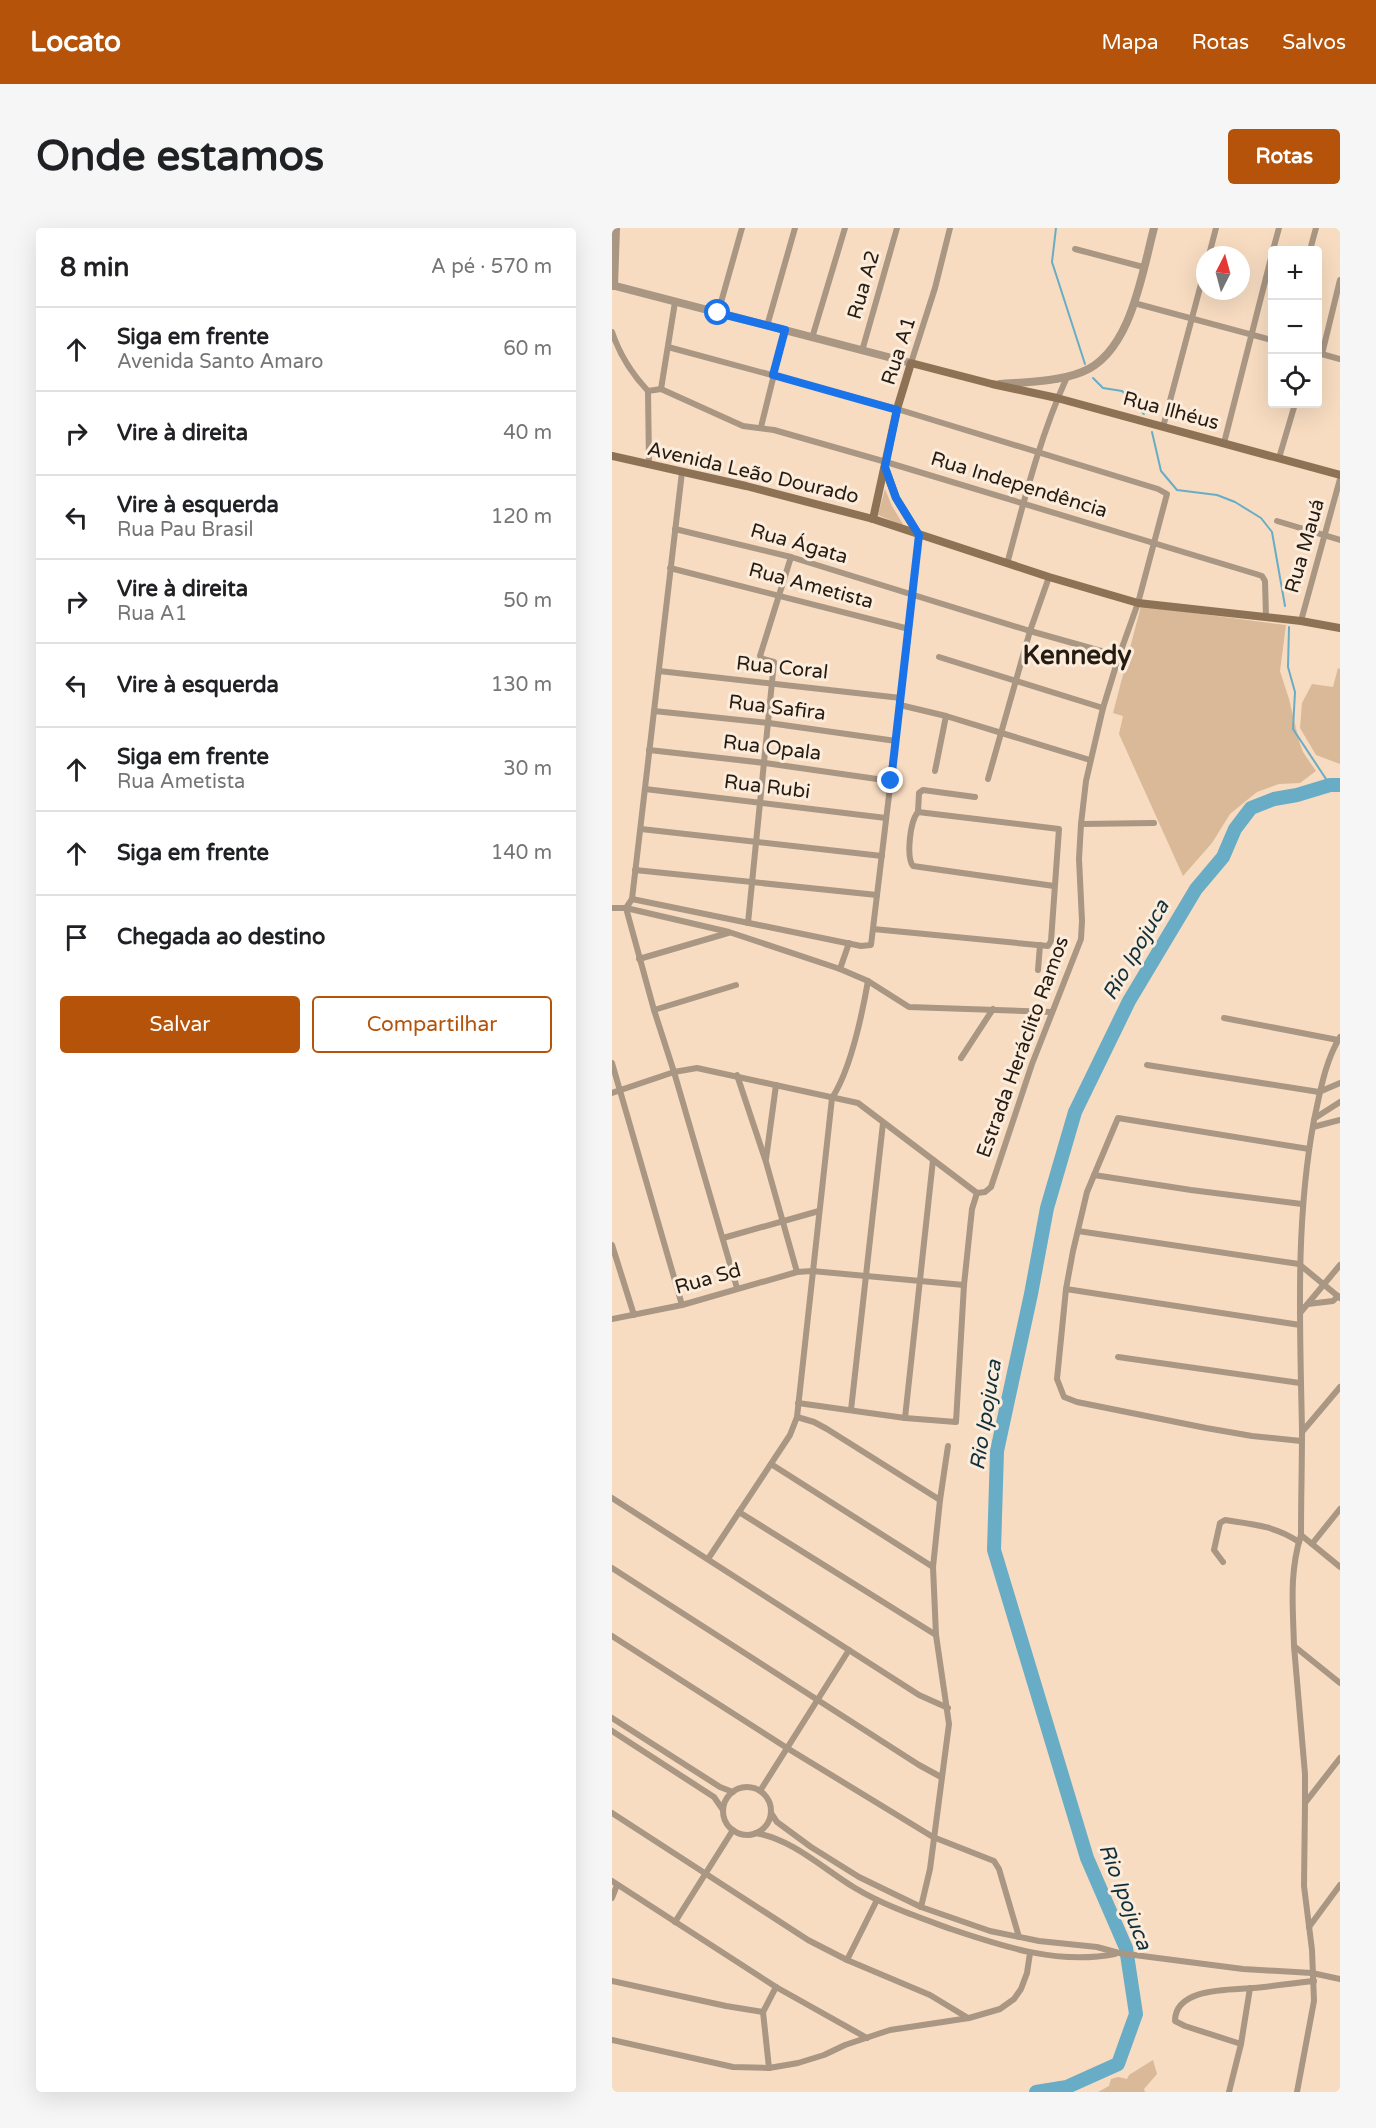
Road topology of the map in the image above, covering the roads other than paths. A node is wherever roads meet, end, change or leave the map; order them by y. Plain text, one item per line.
1 (616, 228) edge
2 (742, 228) edge
3 (795, 228) edge
4 (845, 228) edge
5 (897, 228) edge
6 (950, 228) edge
7 (1154, 228) edge
8 (1216, 228) edge
9 (1279, 228) edge
10 (1316, 228) edge
11 (1211, 246) edge
12 (1274, 246) edge
13 (1311, 246) edge
14 (1075, 249) dead end
15 (1143, 267) junction
16 (1268, 271) edge
17 (1340, 280) edge
18 (613, 286) edge
19 (1196, 300) edge
20 (675, 302) junction
21 (1134, 303) junction
22 (718, 313) junction
23 (1191, 319) junction
24 (767, 326) junction
25 (785, 330) junction
26 (612, 332) edge
27 (1251, 335) junction
28 (812, 338) junction
29 (1268, 339) edge
30 (668, 347) junction
31 (1322, 347) edge
32 (862, 351) junction
33 (1322, 354) edge
34 (1340, 359) edge
35 (911, 363) junction
36 (773, 375) junction
37 (1066, 376) junction
38 (992, 384) junction
39 (661, 389) junction
40 (648, 391) junction
41 (1057, 398) junction
42 (1294, 408) edge
43 (897, 410) junction
44 (761, 427) junction
45 (1163, 427) junction
46 (1224, 443) junction
47 (1039, 451) junction
48 (612, 456) edge
49 (1279, 458) junction
50 (885, 464) junction
51 (649, 465) junction
52 (682, 472) junction
53 (1340, 477) edge
54 (1023, 503) junction
55 (873, 519) junction
56 (1277, 521) dead end
57 (675, 529) junction
58 (919, 535) junction
59 (1326, 535) junction
60 (1340, 540) edge
61 (1154, 544) junction
62 (791, 557) junction
63 (1006, 564) junction
64 (670, 568) junction
65 (1049, 577) junction
66 (780, 595) junction
67 (913, 595) junction
68 (1138, 603) junction
69 (1266, 618) junction
70 (1301, 621) junction
71 (1340, 628) edge
72 (909, 629) junction
73 (1030, 631) junction
74 (1119, 656) junction
75 (939, 657) dead end
76 (659, 671) junction
77 (1015, 681) junction
78 (773, 684) junction
79 (900, 702) junction
80 (1103, 708) junction
81 (654, 711) junction
82 (946, 716) junction
83 (770, 723) junction
84 (1001, 732) junction
85 (896, 741) junction
86 (649, 750) junction
87 (1090, 760) junction
88 (765, 763) junction
89 (935, 771) dead end
90 (988, 779) dead end
91 (891, 781) junction
92 (645, 789) junction
93 (975, 797) dead end
94 (760, 803) junction
95 (918, 812) junction
96 (886, 818) junction
97 (1154, 823) dead end
98 (1081, 824) junction
99 (640, 830) junction
100 (755, 841) junction
101 (882, 856) junction
102 (635, 870) junction
103 (752, 880) junction
104 (1054, 886) junction
105 (877, 894) junction
106 (632, 899) junction
107 (612, 908) edge
108 (626, 908) junction
109 (748, 923) junction
110 (873, 929) junction
111 (729, 932) junction
112 (849, 943) junction
113 (1040, 945) junction
114 (639, 958) junction
115 (840, 969) junction
116 (1038, 970) dead end
117 (868, 981) junction
118 (736, 985) dead end
119 (993, 1008) junction
120 (654, 1010) junction
121 (1052, 1012) junction
122 (1224, 1018) dead end
123 (1339, 1038) edge
124 (1335, 1047) junction
125 (1340, 1052) edge
126 (961, 1059) dead end
127 (612, 1063) edge
128 (1147, 1065) dead end
129 (674, 1072) junction
130 (737, 1075) junction
131 (1340, 1083) edge
132 (776, 1085) junction
133 (620, 1090) junction
134 (1319, 1092) junction
135 (612, 1093) edge
136 (832, 1098) junction
137 (1340, 1102) edge
138 (1315, 1118) junction
139 (1340, 1120) edge
140 (883, 1123) junction
141 (1313, 1127) junction
142 (1309, 1149) junction
143 (933, 1160) junction
144 (766, 1162) junction
145 (1094, 1175) junction
146 (977, 1192) junction
147 (1302, 1204) junction
148 (819, 1211) junction
149 (782, 1221) junction
150 (1078, 1231) junction
151 (723, 1238) junction
152 (612, 1245) edge
153 (1299, 1264) junction
154 (1340, 1265) edge
155 (812, 1271) junction
156 (797, 1272) junction
157 (867, 1277) junction
158 (919, 1281) junction
159 (1325, 1284) junction
160 (964, 1285) junction
161 (737, 1288) junction
162 (1066, 1289) junction
163 (1339, 1297) edge
164 (1308, 1304) junction
165 (682, 1305) junction
166 (1300, 1313) junction
167 (634, 1315) junction
168 (612, 1319) edge
169 (1300, 1325) junction
170 (1118, 1357) dead end
171 (1300, 1383) junction
172 (1340, 1387) edge
173 (798, 1403) junction
174 (851, 1410) junction
175 (797, 1417) junction
176 (905, 1418) junction
177 (1302, 1432) junction
178 (1301, 1441) junction
179 (948, 1446) dead end
180 (771, 1464) junction
181 (612, 1498) edge
182 (940, 1500) junction
183 (1340, 1509) edge
184 (739, 1512) junction
185 (1300, 1538) junction
186 (1311, 1544) junction
187 (708, 1559) junction
188 (1223, 1562) dead end
189 (933, 1567) junction
190 (612, 1568) edge
191 (1340, 1568) edge
192 (936, 1635) junction
193 (612, 1636) edge
194 (1294, 1646) junction
195 (849, 1650) junction
196 (1340, 1683) edge
197 (817, 1700) junction
198 (948, 1708) junction
199 (612, 1718) edge
200 (612, 1731) edge
201 (787, 1748) junction
202 (1340, 1758) edge
203 (941, 1777) junction
204 (760, 1791) junction
205 (733, 1792) junction
206 (1305, 1803) junction
207 (723, 1810) junction
208 (612, 1813) edge
209 (771, 1813) junction
210 (733, 1830) junction
211 (756, 1833) junction
212 (933, 1837) junction
213 (707, 1873) junction
214 (615, 1883) edge
215 (1340, 1885) edge
216 (1332, 1895) junction
217 (1340, 1897) edge
218 (612, 1898) edge
219 (877, 1900) junction
220 (921, 1907) junction
221 (675, 1922) junction
222 (1309, 1927) junction
223 (1018, 1937) junction
224 (1030, 1953) junction
225 (1122, 1953) junction
226 (847, 1960) junction
227 (1313, 1977) junction
228 (1340, 1979) edge
229 (612, 1982) edge
230 (776, 1987) junction
231 (1250, 1988) junction
232 (763, 2012) junction
233 (969, 2018) junction
234 (867, 2038) junction
235 (612, 2040) edge
236 (1241, 2044) junction
237 (769, 2068) junction
238 (1229, 2092) edge
239 (1297, 2092) edge

1 - 18 street
2 - 22 street
3 - 24 street
4 - 28 street
5 - 32 street, Rua A2
6 - 35 street, Rua A1
7 - 15 street
8 - 11 street
9 - 12 street
10 - 13 street
14 - 15 street
15 - 21 street
16 - 27 street
17 - 31 street
18 - 20 street
19 - 23 street
20 - 22 street
20 - 30 street
21 - 23 street
21 - 37 street
22 - 24 street
23 - 27 street
23 - 45 street
24 - 25 street
25 - 28 street
25 - 36 street
26 - 40 street
27 - 29 street
27 - 46 street
28 - 32 street
30 - 36 street
30 - 39 street
32 - 35 street
33 - 34 street
35 - 38 main road, Rua Ilhéus
35 - 43 main road, Rua A1
36 - 43 street
36 - 44 street
37 - 38 street
37 - 41 street
38 - 41 main road, Rua Ilhéus
39 - 40 street
39 - 44 street, Rua Independência
40 - 51 street
41 - 45 main road, Rua Ilhéus
41 - 47 street
42 - 49 street
43 - 47 street
43 - 50 main road, Rua A1
44 - 50 street, Rua Independência
45 - 46 main road, Rua Ilhéus
46 - 49 main road, Rua Ilhéus
47 - 54 street
47 - 61 street, Estrada Heráclito Ramos
48 - 51 main road, Avenida Leão Dourado
49 - 53 main road, Rua Ilhéus
50 - 54 street, Rua Independência
50 - 55 main road, Rua A1
50 - 58 main road
51 - 52 main road, Avenida Leão Dourado
52 - 55 main road, Avenida Leão Dourado
52 - 57 street
53 - 59 street, Rua Mauá
54 - 61 street, Rua Independência
54 - 63 street
55 - 58 main road, Avenida Leão Dourado
56 - 59 street
57 - 62 street, Rua Ágata
57 - 64 street
58 - 63 main road, Avenida Leão Dourado
58 - 67 street
59 - 60 street
59 - 70 street, Rua Mauá
61 - 68 street, Estrada Heráclito Ramos
61 - 69 street, Rua Independência
62 - 66 street
62 - 67 street, Rua Ágata
63 - 65 main road, Avenida Leão Dourado
64 - 66 street, Rua Ametista
64 - 76 street
65 - 68 main road, Avenida Leão Dourado
65 - 73 street
66 - 72 street, Rua Ametista
66 - 78 street
67 - 72 street
67 - 73 street, Rua Ágata
68 - 69 main road, Avenida Leão Dourado
68 - 74 street, Estrada Heráclito Ramos
69 - 70 main road, Avenida Leão Dourado
70 - 71 main road, Avenida Leão Dourado
72 - 79 street
73 - 74 street, Rua Ágata
73 - 77 street
74 - 80 street, Estrada Heráclito Ramos
75 - 77 street
76 - 78 street, Rua Coral
76 - 81 street
77 - 80 street
77 - 84 street
78 - 79 street, Rua Coral
78 - 83 street
79 - 82 street, Rua Coral
79 - 85 street
80 - 87 street, Estrada Heráclito Ramos
81 - 83 street, Rua Safira
81 - 86 street
82 - 84 street, Rua Coral
82 - 89 street
83 - 85 street, Rua Safira
83 - 88 street
84 - 87 street, Rua Coral
84 - 90 street
85 - 91 street
86 - 88 street, Rua Opala
86 - 92 street
87 - 98 street, Estrada Heráclito Ramos
88 - 91 street, Rua Opala
88 - 94 street
91 - 96 street
92 - 94 street, Rua Rubi
92 - 99 street
93 - 95 street
94 - 96 street, Rua Rubi
94 - 100 street
95 - 104 street
95 - 104 street
96 - 101 street
97 - 98 street
98 - 121 street, Estrada Heráclito Ramos
99 - 100 street
99 - 102 street
100 - 101 street
100 - 103 street
101 - 105 street
102 - 103 street
102 - 106 street
103 - 105 street
103 - 109 street
104 - 113 street
105 - 110 street
106 - 108 street
106 - 109 street
107 - 108 street
108 - 111 street
108 - 114 street
109 - 112 street
110 - 112 street
110 - 113 street
111 - 114 street
111 - 115 street
112 - 115 street
113 - 116 street
114 - 120 street
115 - 117 street
117 - 119 street
117 - 136 street
118 - 120 street
119 - 121 street
119 - 126 street
120 - 129 street
121 - 146 street, Estrada Heráclito Ramos
122 - 123 street
123 - 124 street
124 - 125 street
124 - 134 street
127 - 133 street
128 - 134 street
129 - 130 street
129 - 133 street
129 - 151 street
130 - 132 street
130 - 144 street
131 - 134 street
132 - 136 street
132 - 144 street
133 - 135 street
133 - 165 street
134 - 138 street
136 - 140 street
136 - 148 street
137 - 138 street
138 - 141 street
139 - 141 street
140 - 143 street
140 - 157 street
141 - 142 street
142 - 145 street
142 - 147 street
143 - 146 street
143 - 158 street
144 - 149 street
145 - 147 street
145 - 150 street
146 - 160 street
147 - 153 street
148 - 149 street
148 - 155 street
149 - 151 street
149 - 156 street
150 - 153 street
150 - 162 street
151 - 161 street
152 - 167 street
153 - 159 street
153 - 166 street
154 - 159 street
155 - 156 street, Rua Sd
155 - 157 street, Rua Sd
155 - 173 street
156 - 161 street, Rua Sd
157 - 158 street, Rua Sd
157 - 174 street
158 - 160 street, Rua Sd
158 - 176 street
159 - 163 street
159 - 164 street
160 - 176 street
161 - 165 street, Rua Sd
162 - 169 street
162 - 178 street
163 - 164 street
164 - 166 street
165 - 167 street, Rua Sd
166 - 169 street
167 - 168 street, Rua Sd
169 - 171 street
170 - 171 street
171 - 177 street
172 - 177 street
173 - 174 street
173 - 175 street
174 - 176 street
175 - 180 street
175 - 182 street
177 - 178 street
178 - 185 street
179 - 182 street
180 - 184 street
180 - 189 street
181 - 187 street
182 - 189 street
183 - 186 street
184 - 187 street
184 - 192 street
185 - 186 street
185 - 188 street
185 - 194 street
186 - 191 street
187 - 195 street
189 - 192 street
190 - 197 street
192 - 198 street
193 - 201 street
194 - 196 street
194 - 206 street
195 - 197 street
195 - 198 street
197 - 201 street
197 - 203 street
198 - 203 street
199 - 205 street
200 - 207 street
201 - 204 street
201 - 212 street
202 - 206 street
203 - 212 street
204 - 205 street
204 - 209 street
205 - 207 street
206 - 222 street
207 - 210 street
208 - 213 street
209 - 211 street
209 - 220 street
210 - 211 street
210 - 213 street
211 - 219 street
212 - 220 street
212 - 223 street
213 - 221 street
213 - 226 street
214 - 218 street
214 - 221 street
215 - 216 street
216 - 217 street
216 - 222 street
219 - 224 street
219 - 226 street
220 - 223 street
221 - 230 street
222 - 227 street
223 - 225 street
224 - 225 street
224 - 233 street
225 - 227 street
226 - 233 street
227 - 228 street
227 - 231 street
227 - 239 street
229 - 232 street
230 - 232 street
230 - 234 street
231 - 236 street
231 - 236 street
232 - 237 street
233 - 234 street
234 - 237 street
235 - 237 street
236 - 238 street

